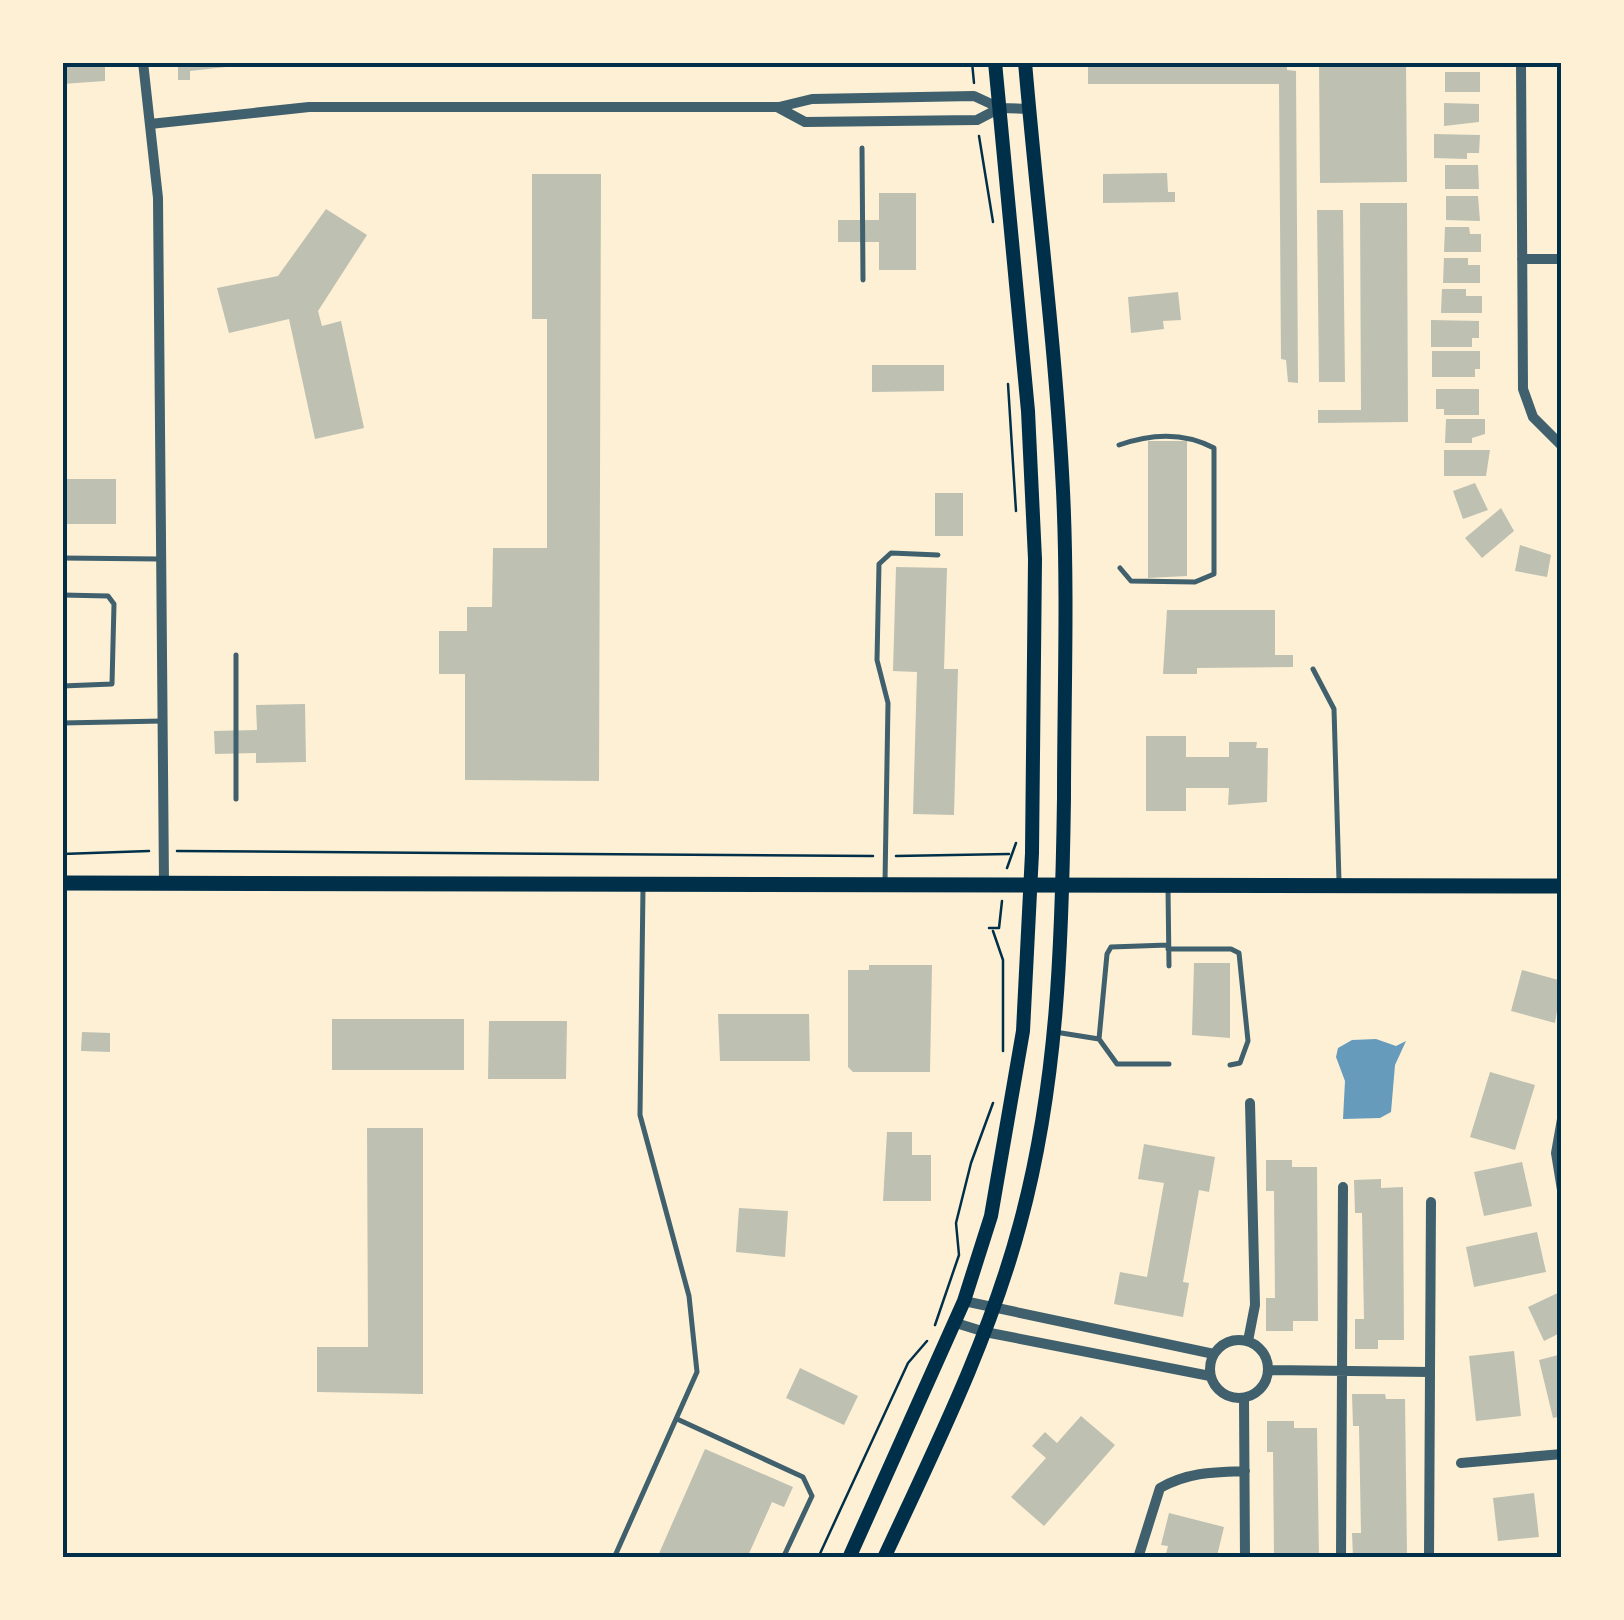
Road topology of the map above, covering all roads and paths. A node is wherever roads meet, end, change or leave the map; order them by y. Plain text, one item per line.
1 (143, 62) edge
2 (972, 62) edge
3 (994, 62) edge
4 (1025, 62) edge
5 (1521, 62) edge
6 (974, 80) dead end
7 (778, 108) junction
8 (1000, 108) junction
9 (1029, 109) junction
10 (150, 124) junction
11 (979, 138) dead end
12 (862, 148) dead end
13 (994, 229) dead end
14 (1522, 259) junction
15 (1562, 259) edge
16 (863, 280) dead end
17 (1008, 371) dead end
18 (1119, 445) dead end
19 (1562, 446) edge
20 (1018, 520) dead end
21 (938, 555) dead end
22 (62, 558) edge
23 (162, 558) junction
24 (1120, 568) dead end
25 (62, 596) edge
26 (236, 654) dead end
27 (1313, 669) dead end
28 (62, 686) edge
29 (163, 721) junction
30 (62, 722) edge
31 (236, 799) dead end
32 (1017, 836) dead end
33 (164, 851) junction
34 (62, 854) edge
35 (886, 856) junction
36 (62, 883) edge
37 (164, 883) junction
38 (644, 885) junction
39 (885, 886) junction
40 (1031, 886) junction
41 (1063, 886) junction
42 (1168, 886) junction
43 (1339, 886) junction
44 (1562, 886) edge
45 (999, 928) dead end
46 (1168, 947) junction
47 (1168, 966) dead end
48 (1055, 1032) junction
49 (1099, 1039) junction
50 (1002, 1062) dead end
51 (1169, 1064) dead end
52 (1230, 1065) dead end
53 (994, 1098) dead end
54 (1250, 1103) dead end
55 (1562, 1118) edge
56 (1343, 1187) dead end
57 (1562, 1190) edge
58 (1430, 1202) dead end
59 (964, 1301) junction
60 (994, 1309) junction
61 (956, 1322) junction
62 (985, 1332) junction
63 (1248, 1341) junction
64 (1214, 1354) junction
65 (1269, 1370) junction
66 (1342, 1370) junction
67 (1430, 1372) junction
68 (1210, 1376) junction
69 (1244, 1398) junction
70 (677, 1420) junction
71 (1562, 1454) edge
72 (1461, 1463) dead end
73 (1245, 1471) junction
74 (440, 1558) edge
75 (452, 1558) edge
76 (614, 1558) edge
77 (783, 1558) edge
78 (818, 1558) edge
79 (849, 1558) edge
80 (884, 1558) edge
81 (1138, 1558) edge
82 (1245, 1558) edge
83 (1341, 1558) edge
84 (1429, 1558) edge

1 - 10 street
2 - 6 path
3 - 8 main road
4 - 9 main road
5 - 14 street
7 - 8 street
7 - 8 street
7 - 10 street
8 - 9 street
8 - 40 main road
9 - 41 main road
10 - 23 street
11 - 13 path
12 - 16 lane
14 - 15 street
14 - 19 street
17 - 20 path
18 - 24 lane
21 - 35 lane
22 - 23 lane
23 - 29 street
25 - 28 lane
26 - 31 lane
27 - 43 lane
29 - 30 lane
29 - 33 street
32 - 35 path
33 - 34 path
33 - 35 path
33 - 37 street
35 - 39 lane
36 - 37 main road
37 - 38 main road
38 - 39 main road
38 - 70 lane
39 - 40 main road
40 - 41 main road
40 - 59 main road
41 - 42 main road
41 - 48 main road
42 - 43 main road
42 - 46 lane
43 - 44 main road
45 - 50 path
46 - 47 lane
46 - 49 lane
46 - 52 lane
48 - 49 lane
48 - 60 main road
49 - 51 lane
53 - 78 path
54 - 63 street
55 - 57 street
56 - 66 street
58 - 67 street
59 - 60 street
59 - 61 main road
60 - 62 main road
60 - 64 street
61 - 62 street
61 - 79 main road
62 - 68 street
62 - 80 main road
63 - 64 street
63 - 65 street
64 - 68 street
65 - 66 street
65 - 69 street
66 - 67 street
66 - 83 street
67 - 84 street
68 - 69 street
69 - 73 street
70 - 76 lane
70 - 77 lane
71 - 72 street
73 - 81 street
73 - 82 street
74 - 75 lane

